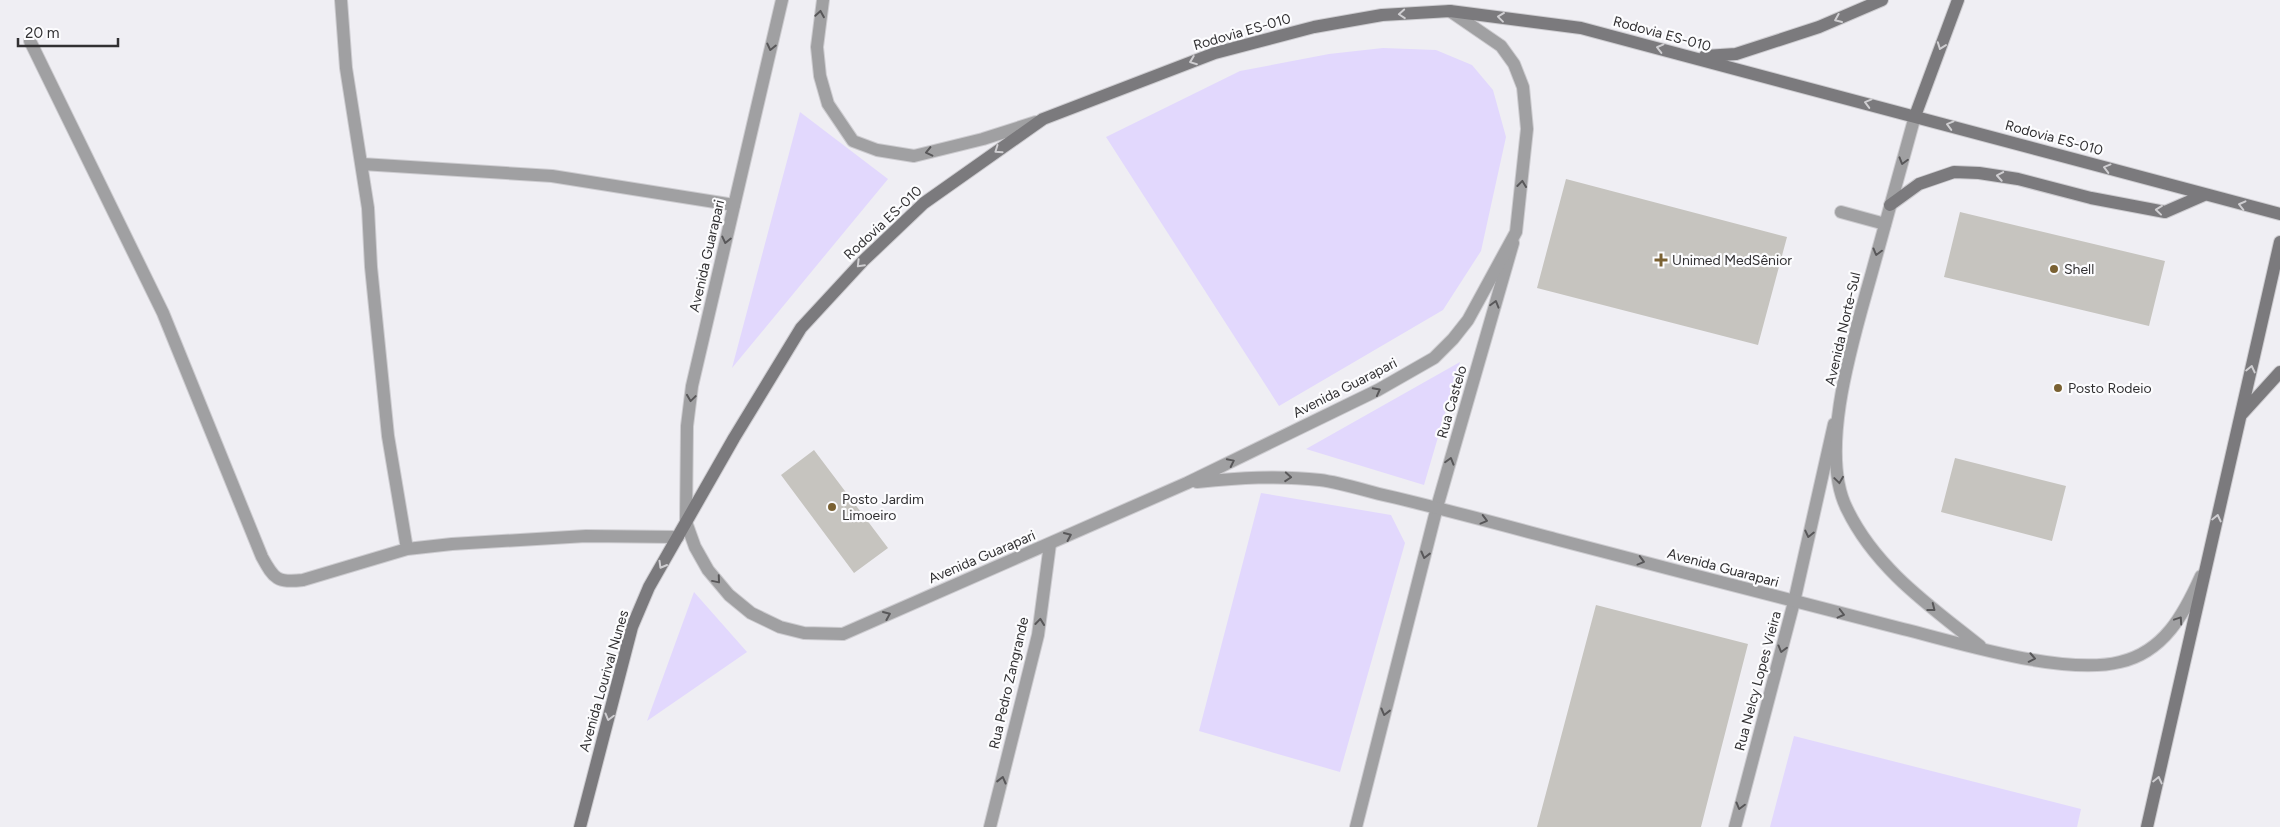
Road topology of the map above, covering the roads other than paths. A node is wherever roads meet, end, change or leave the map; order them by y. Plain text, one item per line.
1 (341, 0) edge
2 (782, 0) edge
3 (823, 0) edge
4 (1882, 0) edge
5 (1958, 0) edge
6 (1450, 11) junction
7 (30, 41) dead end
8 (1690, 56) junction
9 (1915, 116) junction
10 (1043, 120) junction
11 (362, 164) junction
12 (2204, 195) junction
13 (734, 205) junction
14 (1890, 206) junction
15 (1841, 212) dead end
16 (2280, 214) edge
17 (1885, 224) junction
18 (1516, 232) junction
19 (2280, 242) edge
20 (1846, 367) junction
21 (2280, 372) edge
22 (2240, 416) junction
23 (1187, 483) junction
24 (1437, 507) junction
25 (686, 522) junction
26 (678, 537) junction
27 (1050, 544) junction
28 (407, 549) junction
29 (2206, 565) junction
30 (1794, 602) junction
31 (1984, 649) junction
32 (580, 827) edge
33 (990, 827) edge
34 (1356, 827) edge
35 (1735, 827) edge
36 (2147, 827) edge

1 - 11 street
2 -> 13 street, Avenida Guarapari
10 -> 3 street
4 -> 8 main road
5 -> 9 main road, Avenida Norte-Sul
8 -> 6 main road, Rodovia ES-010
6 -> 10 main road, Rodovia ES-010
18 -> 6 street, Rua Castelo
7 - 28 street
9 -> 8 main road, Rodovia ES-010
12 -> 9 main road, Rodovia ES-010
9 -> 14 street, Avenida Norte-Sul
10 -> 25 main road, Rodovia ES-010
11 - 13 street
11 - 28 street
12 -> 14 main road
16 -> 12 main road, Rodovia ES-010
13 -> 25 street, Avenida Guarapari
14 - 17 street, Avenida Norte-Sul
15 - 17 street
17 -> 20 street, Avenida Norte-Sul
23 -> 18 street, Avenida Guarapari
24 -> 18 street, Rua Castelo
22 -> 19 main road
20 -> 30 street, Rua Nelcy Lopes Vieira
20 -> 31 street, Avenida Norte-Sul
21 - 22 main road
29 -> 22 main road
23 -> 24 street, Avenida Guarapari
27 -> 23 street, Avenida Guarapari
24 -> 30 street, Avenida Guarapari
24 -> 34 street, Rua Castelo
25 - 26 main road, Avenida Lourival Nunes
25 -> 27 street, Avenida Guarapari
26 - 28 street
26 -> 32 main road, Avenida Lourival Nunes
33 -> 27 street, Rua Pedro Zangrande
31 -> 29 street, Avenida Guarapari
36 -> 29 main road
30 -> 31 street, Avenida Guarapari
30 -> 35 street, Rua Nelcy Lopes Vieira

